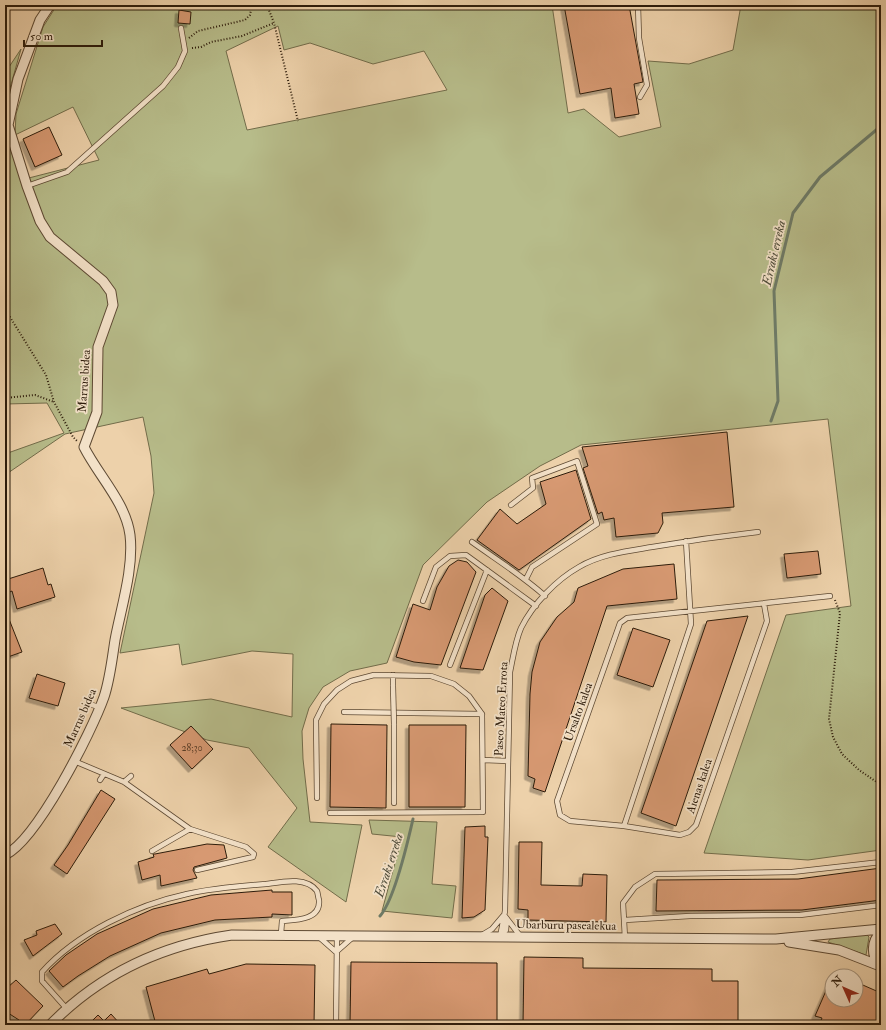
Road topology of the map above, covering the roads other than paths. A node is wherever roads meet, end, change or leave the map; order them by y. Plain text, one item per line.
1 (50, 5) edge
2 (638, 5) edge
3 (181, 28) dead end
4 (640, 97) dead end
5 (27, 186) junction
6 (511, 505) dead end
7 (758, 532) dead end
8 (686, 541) junction
9 (472, 542) dead end
10 (488, 570) junction
11 (526, 579) junction
12 (545, 596) junction
13 (830, 596) road end
14 (423, 601) dead end
15 (764, 604) junction
16 (536, 606) junction
17 (691, 610) junction
18 (450, 665) dead end
19 (393, 675) junction
20 (89, 704) dead end
21 (99, 707) junction
22 (344, 712) dead end
23 (482, 714) junction
24 (483, 760) junction
25 (74, 761) junction
26 (508, 761) junction
27 (104, 774) junction
28 (131, 776) dead end
29 (100, 780) dead end
30 (124, 782) junction
31 (317, 798) dead end
32 (394, 803) dead end
33 (330, 813) dead end
34 (624, 826) junction
35 (190, 829) junction
36 (152, 851) dead end
37 (5, 855) edge
38 (881, 862) edge
39 (197, 870) dead end
40 (881, 905) edge
41 (505, 917) junction
42 (624, 920) junction
43 (881, 931) edge
44 (282, 934) junction
45 (317, 934) junction
46 (337, 935) junction
47 (355, 935) junction
48 (480, 936) junction
49 (500, 936) junction
50 (521, 937) junction
51 (625, 938) junction
52 (776, 939) junction
53 (336, 952) junction
54 (880, 966) edge
55 (68, 1009) junction
56 (50, 1025) edge
57 (336, 1025) edge

1 - 5 street, Marrus bidea
2 - 4 lane
3 - 5 lane
5 - 21 street, Marrus bidea
6 - 11 lane
7 - 8 lane, Paseo Mateo Errota
8 - 12 lane, Paseo Mateo Errota
8 - 17 lane
9 - 11 lane
10 - 14 lane
10 - 16 lane
10 - 18 lane
11 - 12 lane
12 - 16 lane, Paseo Mateo Errota
13 - 15 lane, Ursalto kalea
15 - 17 lane, Ursalto kalea
15 - 34 lane, Aienas kalea
16 - 26 lane, Paseo Mateo Errota
17 - 34 lane
17 - 34 lane, Ursalto kalea
19 - 23 lane
19 - 31 lane
19 - 32 lane, bridge
20 - 21 lane
21 - 25 street, Marrus bidea
22 - 23 lane
23 - 24 lane
24 - 26 lane
24 - 33 lane
25 - 27 lane
25 - 37 street, Marrus bidea
26 - 41 lane, Paseo Mateo Errota
27 - 29 lane
27 - 30 lane
28 - 30 lane
30 - 35 lane
35 - 36 lane
35 - 39 lane
38 - 42 lane
40 - 42 lane
41 - 48 lane
41 - 49 lane, Paseo Mateo Errota
41 - 50 lane
42 - 51 lane
43 - 52 street, Ubarburu pasealekua
43 - 54 street
44 - 45 street, Ubarburu pasealekua
44 - 55 street, Ubarburu pasealekua
44 - 55 lane
45 - 46 street, Ubarburu pasealekua
45 - 53 lane
46 - 47 street, Ubarburu pasealekua
46 - 53 lane
47 - 48 street, Ubarburu pasealekua
47 - 53 lane
48 - 49 street, Ubarburu pasealekua
49 - 50 street, Ubarburu pasealekua
50 - 51 street, Ubarburu pasealekua
51 - 52 street, Ubarburu pasealekua
52 - 54 street, Ubarburu pasealekua
53 - 57 lane
55 - 56 street, Ubarburu pasealekua

